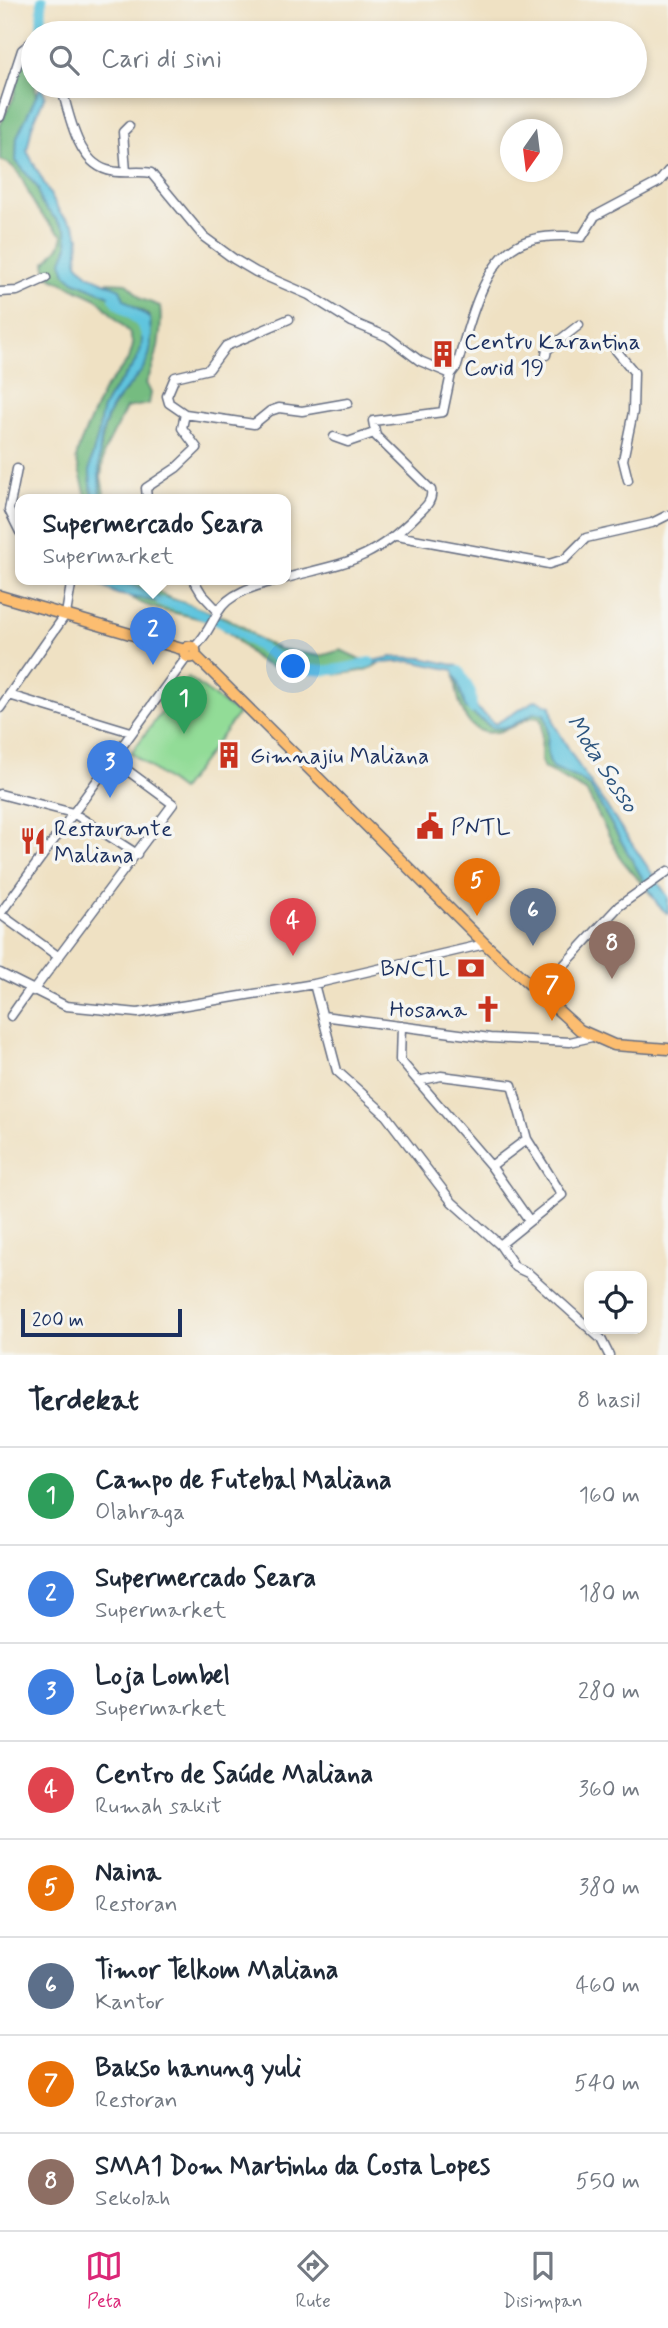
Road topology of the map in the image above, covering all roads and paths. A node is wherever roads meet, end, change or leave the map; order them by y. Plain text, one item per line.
1 (21, 52) edge
2 (4, 92) edge
3 (65, 98) edge
4 (0, 117) edge
5 (129, 126) dead end
6 (668, 171) edge
7 (126, 172) junction
8 (46, 278) dead end
9 (0, 292) edge
10 (289, 319) dead end
11 (579, 325) dead end
12 (610, 343) dead end
13 (546, 355) dead end
14 (451, 374) junction
15 (348, 403) dead end
16 (185, 414) junction
17 (374, 433) junction
18 (334, 437) dead end
19 (17, 469) dead end
20 (628, 480) dead end
21 (147, 494) edge
22 (668, 515) edge
23 (15, 522) edge
24 (397, 536) junction
25 (291, 577) edge
26 (71, 585) edge
27 (198, 585) edge
28 (262, 585) edge
29 (0, 596) edge
30 (218, 611) junction
31 (66, 614) junction
32 (190, 653) junction
33 (9, 695) junction
34 (0, 708) edge
35 (131, 732) junction
36 (112, 759) junction
37 (0, 794) edge
38 (73, 813) junction
39 (136, 854) junction
40 (664, 873) edge
41 (0, 914) edge
42 (485, 944) junction
43 (59, 957) junction
44 (0, 972) edge
45 (314, 984) junction
46 (31, 990) junction
47 (538, 993) junction
48 (11, 1016) dead end
49 (323, 1016) junction
50 (401, 1026) junction
51 (592, 1037) junction
52 (668, 1049) edge
53 (418, 1081) junction
54 (527, 1139) junction
55 (491, 1166) junction
56 (529, 1220) junction
57 (500, 1245) junction
58 (584, 1324) edge
59 (595, 1334) edge
60 (609, 1355) edge

1 - 2 street
2 - 4 street
3 - 7 street
5 - 7 street
6 - 14 street
7 - 14 street
8 - 9 street
10 - 16 street
11 - 13 street
12 - 20 street
14 - 17 street
15 - 16 street
16 - 21 street
17 - 18 street
17 - 24 street
19 - 23 street
22 - 24 street
24 - 25 street
26 - 31 street
27 - 30 street
28 - 30 street
29 - 31 main road
30 - 32 street
31 - 32 main road
31 - 33 street
32 - 35 street
32 - 42 main road
33 - 34 street
33 - 35 street
35 - 36 street
36 - 38 street
36 - 39 street
37 - 38 street
38 - 39 street
38 - 41 street
39 - 43 street
40 - 47 street
41 - 43 street
42 - 45 street
42 - 47 main road
43 - 46 street
44 - 46 street
45 - 46 street
45 - 49 street
46 - 48 street
47 - 51 main road
49 - 50 street
49 - 57 street
50 - 51 street
50 - 53 street
51 - 52 main road
53 - 54 street
53 - 55 street
54 - 55 street
54 - 56 street
55 - 56 street
56 - 57 street
57 - 58 street
59 - 60 street

